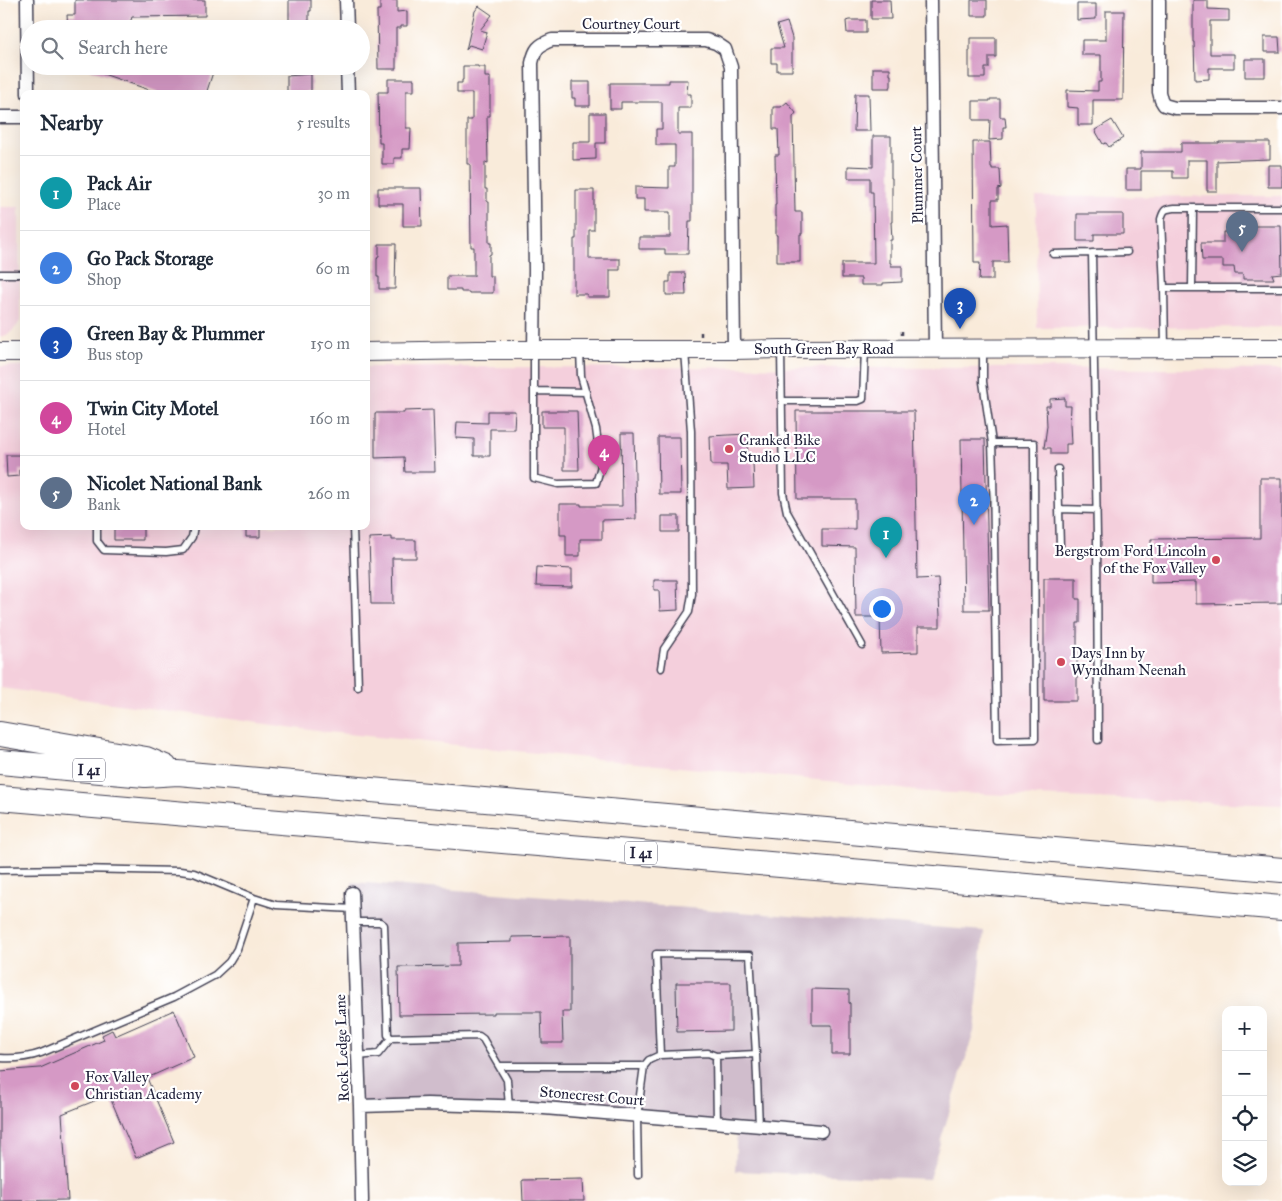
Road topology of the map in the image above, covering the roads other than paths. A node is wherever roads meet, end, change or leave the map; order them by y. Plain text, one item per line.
1 (28, 0) edge
2 (346, 0) edge
3 (931, 0) edge
4 (1159, 0) edge
5 (28, 20) edge
6 (347, 20) edge
7 (28, 75) edge
8 (347, 75) edge
9 (28, 90) edge
10 (348, 90) edge
11 (1282, 108) edge
12 (0, 117) edge
13 (20, 117) edge
14 (1193, 208) junction
15 (1282, 208) edge
16 (1128, 252) dead end
17 (1092, 253) junction
18 (1053, 254) dead end
19 (0, 274) edge
20 (20, 274) edge
21 (1164, 288) junction
22 (1192, 288) junction
23 (1282, 288) edge
24 (983, 348) junction
25 (1093, 348) junction
26 (1165, 348) junction
27 (1282, 348) edge
28 (685, 349) junction
29 (781, 349) junction
30 (865, 349) junction
31 (935, 349) junction
32 (534, 350) junction
33 (580, 350) junction
34 (734, 350) junction
35 (0, 352) edge
36 (20, 352) edge
37 (370, 352) edge
38 (534, 391) junction
39 (586, 392) junction
40 (782, 401) junction
41 (992, 443) junction
42 (1058, 469) dead end
43 (1058, 509) junction
44 (1096, 510) junction
45 (97, 530) edge
46 (193, 530) edge
47 (353, 530) edge
48 (1060, 547) dead end
49 (862, 645) dead end
50 (661, 668) dead end
51 (358, 687) dead end
52 (0, 734) edge
53 (1098, 740) dead end
54 (0, 762) edge
55 (178, 773) junction
56 (0, 798) edge
57 (0, 870) edge
58 (1282, 870) edge
59 (352, 893) dead end
60 (254, 898) junction
61 (1282, 908) edge
62 (353, 909) junction
63 (353, 922) junction
64 (391, 1038) junction
65 (660, 1054) junction
66 (756, 1054) junction
67 (358, 1056) junction
68 (716, 1056) junction
69 (0, 1058) edge
70 (499, 1066) junction
71 (644, 1066) junction
72 (360, 1106) junction
73 (509, 1107) junction
74 (637, 1117) junction
75 (717, 1123) junction
76 (759, 1126) junction
77 (821, 1131) dead end
78 (638, 1175) dead end
79 (362, 1201) edge

1 - 5 street
2 - 6 street
3 - 31 street, Plummer Court
4 - 11 street
7 - 9 street
8 - 10 street
12 - 13 street
14 - 15 lane
14 - 21 lane
14 - 22 lane
16 - 17 lane
17 - 18 lane
17 - 25 lane
19 - 20 lane
21 - 22 lane
21 - 26 lane
22 - 23 lane
24 - 25 main road, South Green Bay Road
24 - 31 main road, South Green Bay Road
24 - 41 lane
25 - 26 main road, South Green Bay Road
25 - 44 lane
26 - 27 main road, South Green Bay Road
28 - 33 main road, South Green Bay Road
28 - 34 main road, South Green Bay Road
28 - 50 lane
29 - 30 main road, South Green Bay Road
29 - 34 main road, South Green Bay Road
29 - 40 lane
30 - 31 main road, South Green Bay Road
30 - 40 lane
32 - 33 main road, South Green Bay Road
32 - 34 street, Courtney Court
32 - 37 main road, South Green Bay Road
32 - 38 lane
33 - 39 lane
35 - 36 main road
38 - 39 lane
38 - 39 lane
40 - 49 lane
41 - 41 lane
42 - 43 lane
43 - 44 lane
43 - 48 lane
44 - 53 lane
45 - 46 lane
47 - 51 lane
52 - 55 highway
54 - 55 highway, I 41
55 - 58 highway, I 41
56 - 61 highway, I 41
57 - 60 lane
59 - 62 street, Rock Ledge Lane
60 - 62 lane
60 - 69 lane
62 - 63 street, Rock Ledge Lane
63 - 64 lane
63 - 67 street, Rock Ledge Lane
64 - 67 lane
64 - 70 lane
65 - 66 lane
65 - 68 lane
65 - 71 lane
66 - 68 lane
66 - 76 lane
67 - 72 street, Rock Ledge Lane
68 - 75 lane
70 - 71 lane
70 - 73 lane
71 - 74 lane
72 - 73 street, Stonecrest Court
72 - 79 street, Rock Ledge Lane
73 - 74 street, Stonecrest Court
74 - 75 street, Stonecrest Court
74 - 78 lane
75 - 76 street, Stonecrest Court
76 - 77 street, Stonecrest Court

